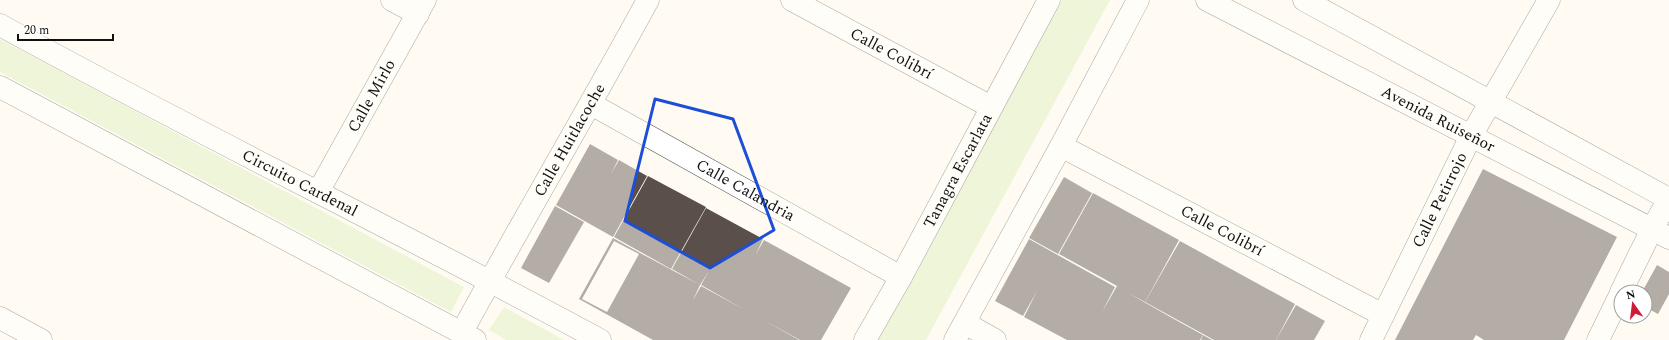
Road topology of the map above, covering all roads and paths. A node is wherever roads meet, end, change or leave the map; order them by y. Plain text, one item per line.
1 (392, 0) edge
2 (648, 0) edge
3 (792, 0) edge
4 (1049, 0) edge
5 (1138, 0) edge
6 (1207, 0) edge
7 (1304, 0) edge
8 (1549, 0) edge
9 (422, 7) edge
10 (0, 25) edge
11 (0, 87) edge
12 (1490, 103) junction
13 (591, 104) junction
14 (991, 107) junction
15 (1471, 136) junction
16 (1061, 146) junction
17 (318, 192) junction
18 (1669, 199) edge
19 (1660, 234) edge
20 (901, 277) junction
21 (490, 280) junction
22 (1626, 284) edge
23 (1613, 309) edge
24 (1383, 315) junction
25 (0, 318) edge
26 (960, 331) edge
27 (468, 336) edge
28 (41, 340) edge
29 (600, 340) edge
30 (865, 340) edge
31 (995, 340) edge
32 (1371, 340) edge
33 (1598, 340) edge

1 - 9 street
2 - 13 street, Calle Huitlacoche
3 - 14 street, Calle Colibrí
4 - 14 street, Tanagra Escarlata
5 - 16 street
6 - 15 street, Avenida Ruiseñor
7 - 12 street
8 - 12 street, Calle Petirrojo
9 - 17 street, Calle Mirlo
10 - 17 street, Circuito Cardenal
11 - 27 street
12 - 15 street, Calle Petirrojo
12 - 18 street
13 - 20 street, Calle Calandria
13 - 21 street, Calle Huitlacoche
14 - 20 street, Tanagra Escarlata
15 - 19 street, Avenida Ruiseñor
15 - 24 street, Calle Petirrojo
16 - 24 street, Calle Colibrí
16 - 26 street
17 - 21 street, Circuito Cardenal
18 - 19 street
19 - 22 street
20 - 30 street, Tanagra Escarlata
21 - 27 street, Calle Huitlacoche
21 - 29 street, Circuito Cardenal
23 - 33 street
24 - 32 street, Calle Petirrojo
25 - 28 street
26 - 31 street

